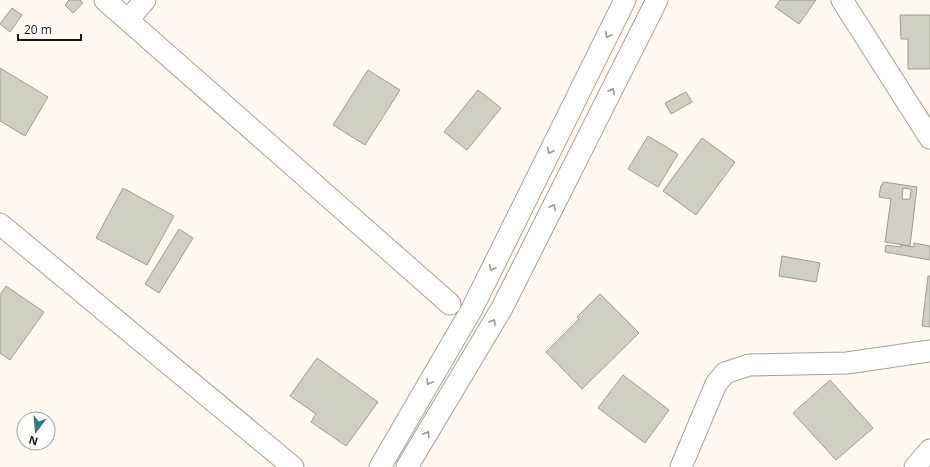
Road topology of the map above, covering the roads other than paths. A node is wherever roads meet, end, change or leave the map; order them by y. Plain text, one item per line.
1 (105, 0) edge
2 (145, 0) edge
3 (625, 0) edge
4 (658, 0) edge
5 (842, 0) edge
6 (128, 20) junction
7 (930, 138) edge
8 (0, 224) edge
9 (450, 304) dead end
10 (930, 351) edge
11 (930, 450) edge
12 (293, 467) edge
13 (380, 467) edge
14 (407, 467) edge
15 (681, 467) edge
16 (915, 467) edge

1 - 6 street
2 - 6 street
3 -> 13 street
14 -> 4 street
5 - 7 street
6 - 9 street
8 - 12 street
10 - 15 street
11 - 16 street

